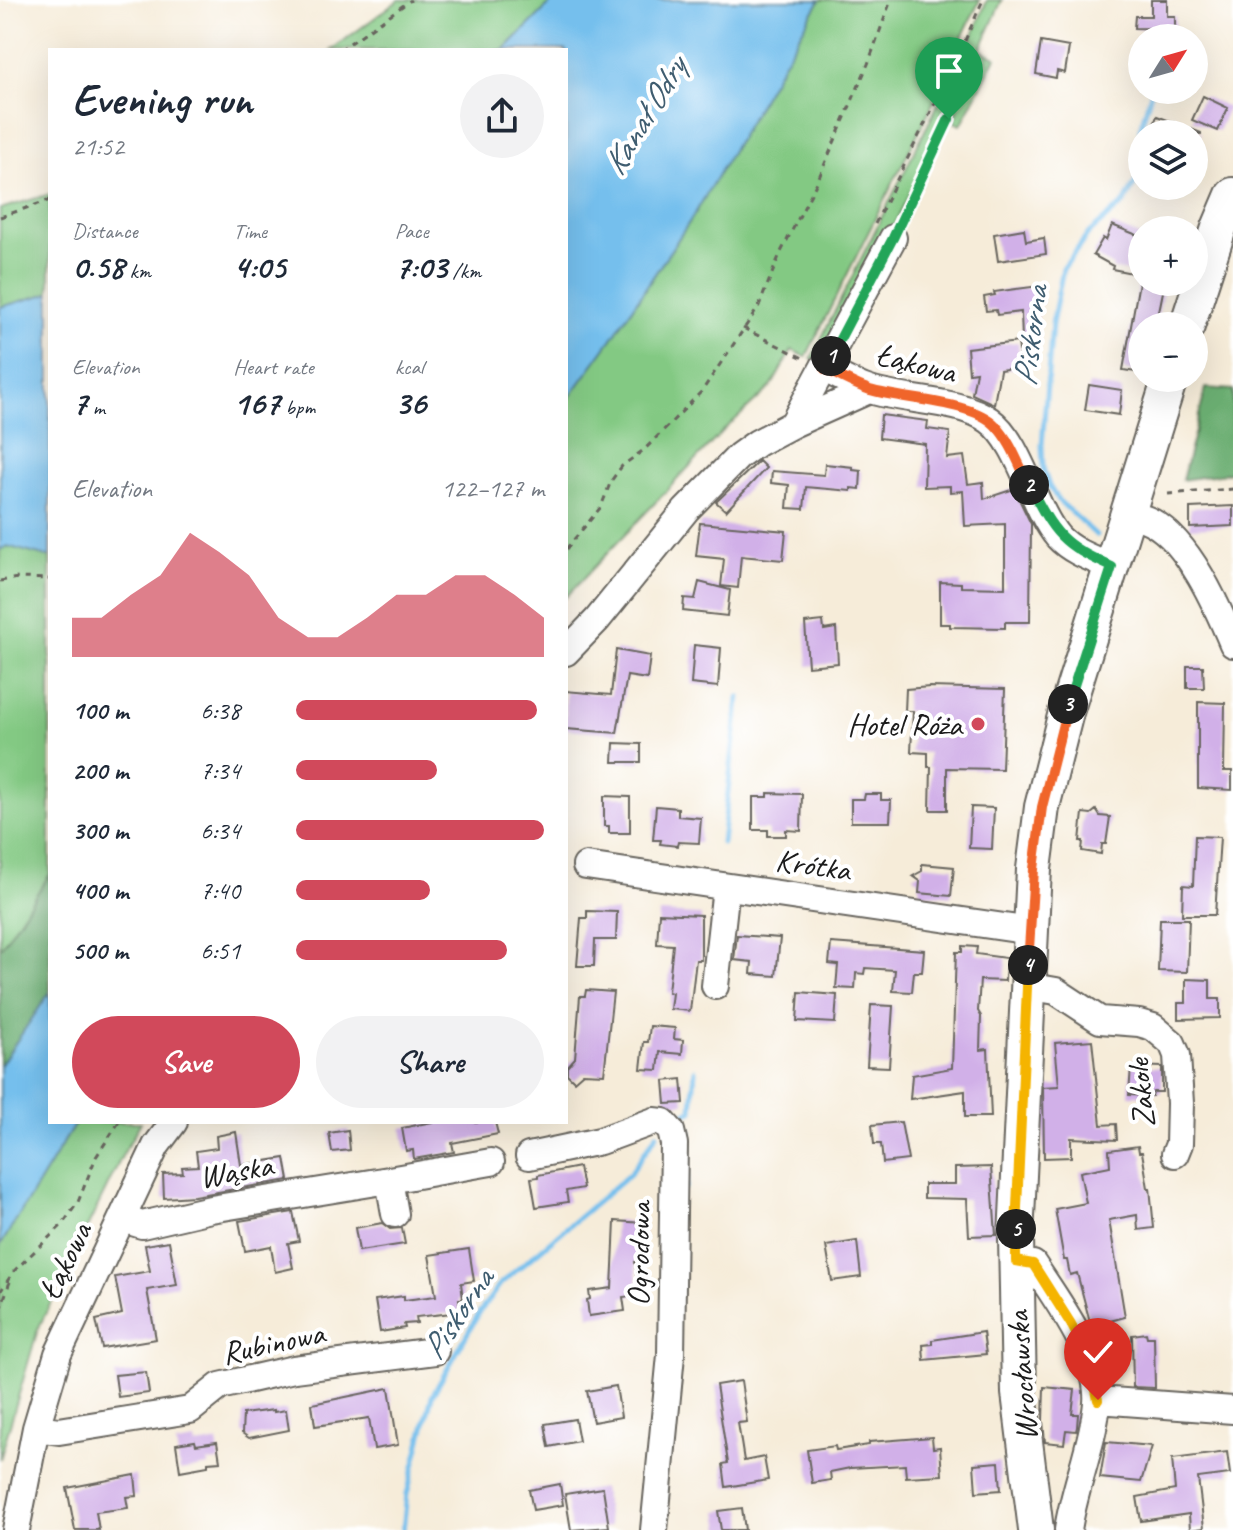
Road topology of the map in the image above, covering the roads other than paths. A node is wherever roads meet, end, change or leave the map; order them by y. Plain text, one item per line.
1 (1233, 195) edge
2 (882, 235) road end
3 (1192, 312) edge
4 (816, 365) junction
5 (869, 390) junction
6 (1166, 392) edge
7 (793, 424) junction
8 (1128, 513) junction
9 (1112, 567) junction
10 (1233, 644) edge
11 (568, 650) edge
12 (586, 866) dead end
13 (726, 887) junction
14 (1031, 931) junction
15 (715, 986) dead end
16 (1027, 986) junction
17 (172, 1124) edge
18 (1175, 1154) dead end
19 (529, 1156) dead end
20 (491, 1162) dead end
21 (376, 1182) junction
22 (395, 1214) dead end
23 (123, 1219) junction
24 (1016, 1261) junction
25 (435, 1351) dead end
26 (1098, 1400) junction
27 (1233, 1410) edge
28 (36, 1428) junction
29 (16, 1530) edge
30 (654, 1530) edge
31 (1036, 1530) edge
32 (1068, 1530) edge

1 - 3 main road
2 - 4 street
4 - 5 street, Łąkowa
4 - 7 street, Łąkowa
5 - 7 street
5 - 9 street, Łąkowa
6 - 8 main road, Wrocławska
7 - 11 street
8 - 9 main road, Wrocławska
8 - 10 street
9 - 14 main road, Wrocławska
12 - 13 street, Krótka
13 - 14 street, Krótka
13 - 15 street
14 - 16 main road, Wrocławska
16 - 18 street, Zakole
16 - 24 main road, Wrocławska
17 - 23 street, Łąkowa
19 - 30 street, Ogrodowa
20 - 21 street, Wąska
21 - 22 street
21 - 23 street, Wąska
23 - 28 street, Łąkowa
24 - 26 street
24 - 31 main road, Wrocławska
25 - 28 street, Rubinowa
26 - 27 street
26 - 32 street
28 - 29 street, Łąkowa

